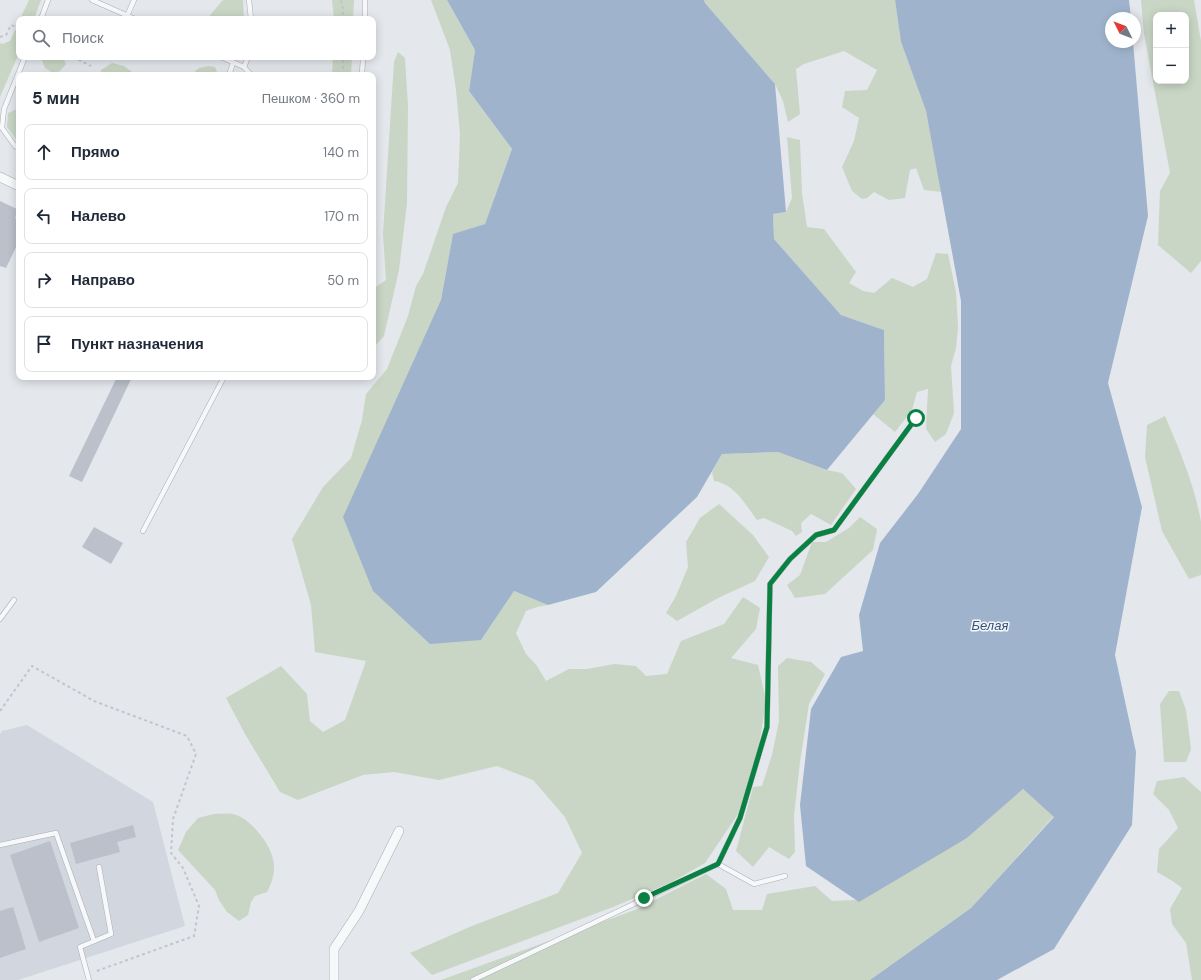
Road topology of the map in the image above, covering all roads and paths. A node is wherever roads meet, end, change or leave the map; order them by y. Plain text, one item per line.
1 (48, 0) edge
2 (94, 0) edge
3 (134, 0) edge
4 (249, 0) edge
5 (341, 0) edge
6 (365, 0) edge
7 (42, 16) edge
8 (128, 16) joint
9 (251, 16) edge
10 (343, 16) edge
11 (365, 16) edge
12 (16, 27) edge
13 (0, 37) edge
14 (25, 60) edge
15 (79, 60) edge
16 (228, 60) edge
17 (247, 60) edge
18 (343, 60) edge
19 (363, 60) edge
20 (234, 63) junction
21 (91, 66) dead end
22 (244, 67) junction
23 (20, 72) edge
24 (230, 72) edge
25 (248, 72) edge
26 (343, 72) edge
27 (362, 72) edge
28 (16, 81) edge
29 (16, 146) edge
30 (0, 177) edge
31 (16, 185) edge
32 (222, 380) edge
33 (916, 418) dead end
34 (143, 531) dead end
35 (14, 600) dead end
36 (0, 620) edge
37 (0, 711) edge
38 (399, 831) dead end
39 (0, 845) edge
40 (718, 864) junction
41 (99, 867) dead end
42 (785, 876) dead end
43 (94, 941) junction
44 (88, 977) edge
45 (334, 980) edge
46 (473, 980) edge

1 - 7 lane
2 - 8 lane
3 - 8 lane
4 - 9 lane
5 - 10 path
6 - 11 lane
12 - 13 path
14 - 23 lane
15 - 21 path
16 - 20 lane
17 - 22 lane
18 - 26 path
19 - 27 lane
20 - 22 lane
20 - 24 lane
22 - 25 lane
28 - 29 lane
30 - 31 street
32 - 34 lane
33 - 40 lane
35 - 36 lane
37 - 44 path
38 - 45 street
39 - 43 lane
40 - 42 lane
40 - 46 lane
41 - 43 lane
43 - 44 lane

